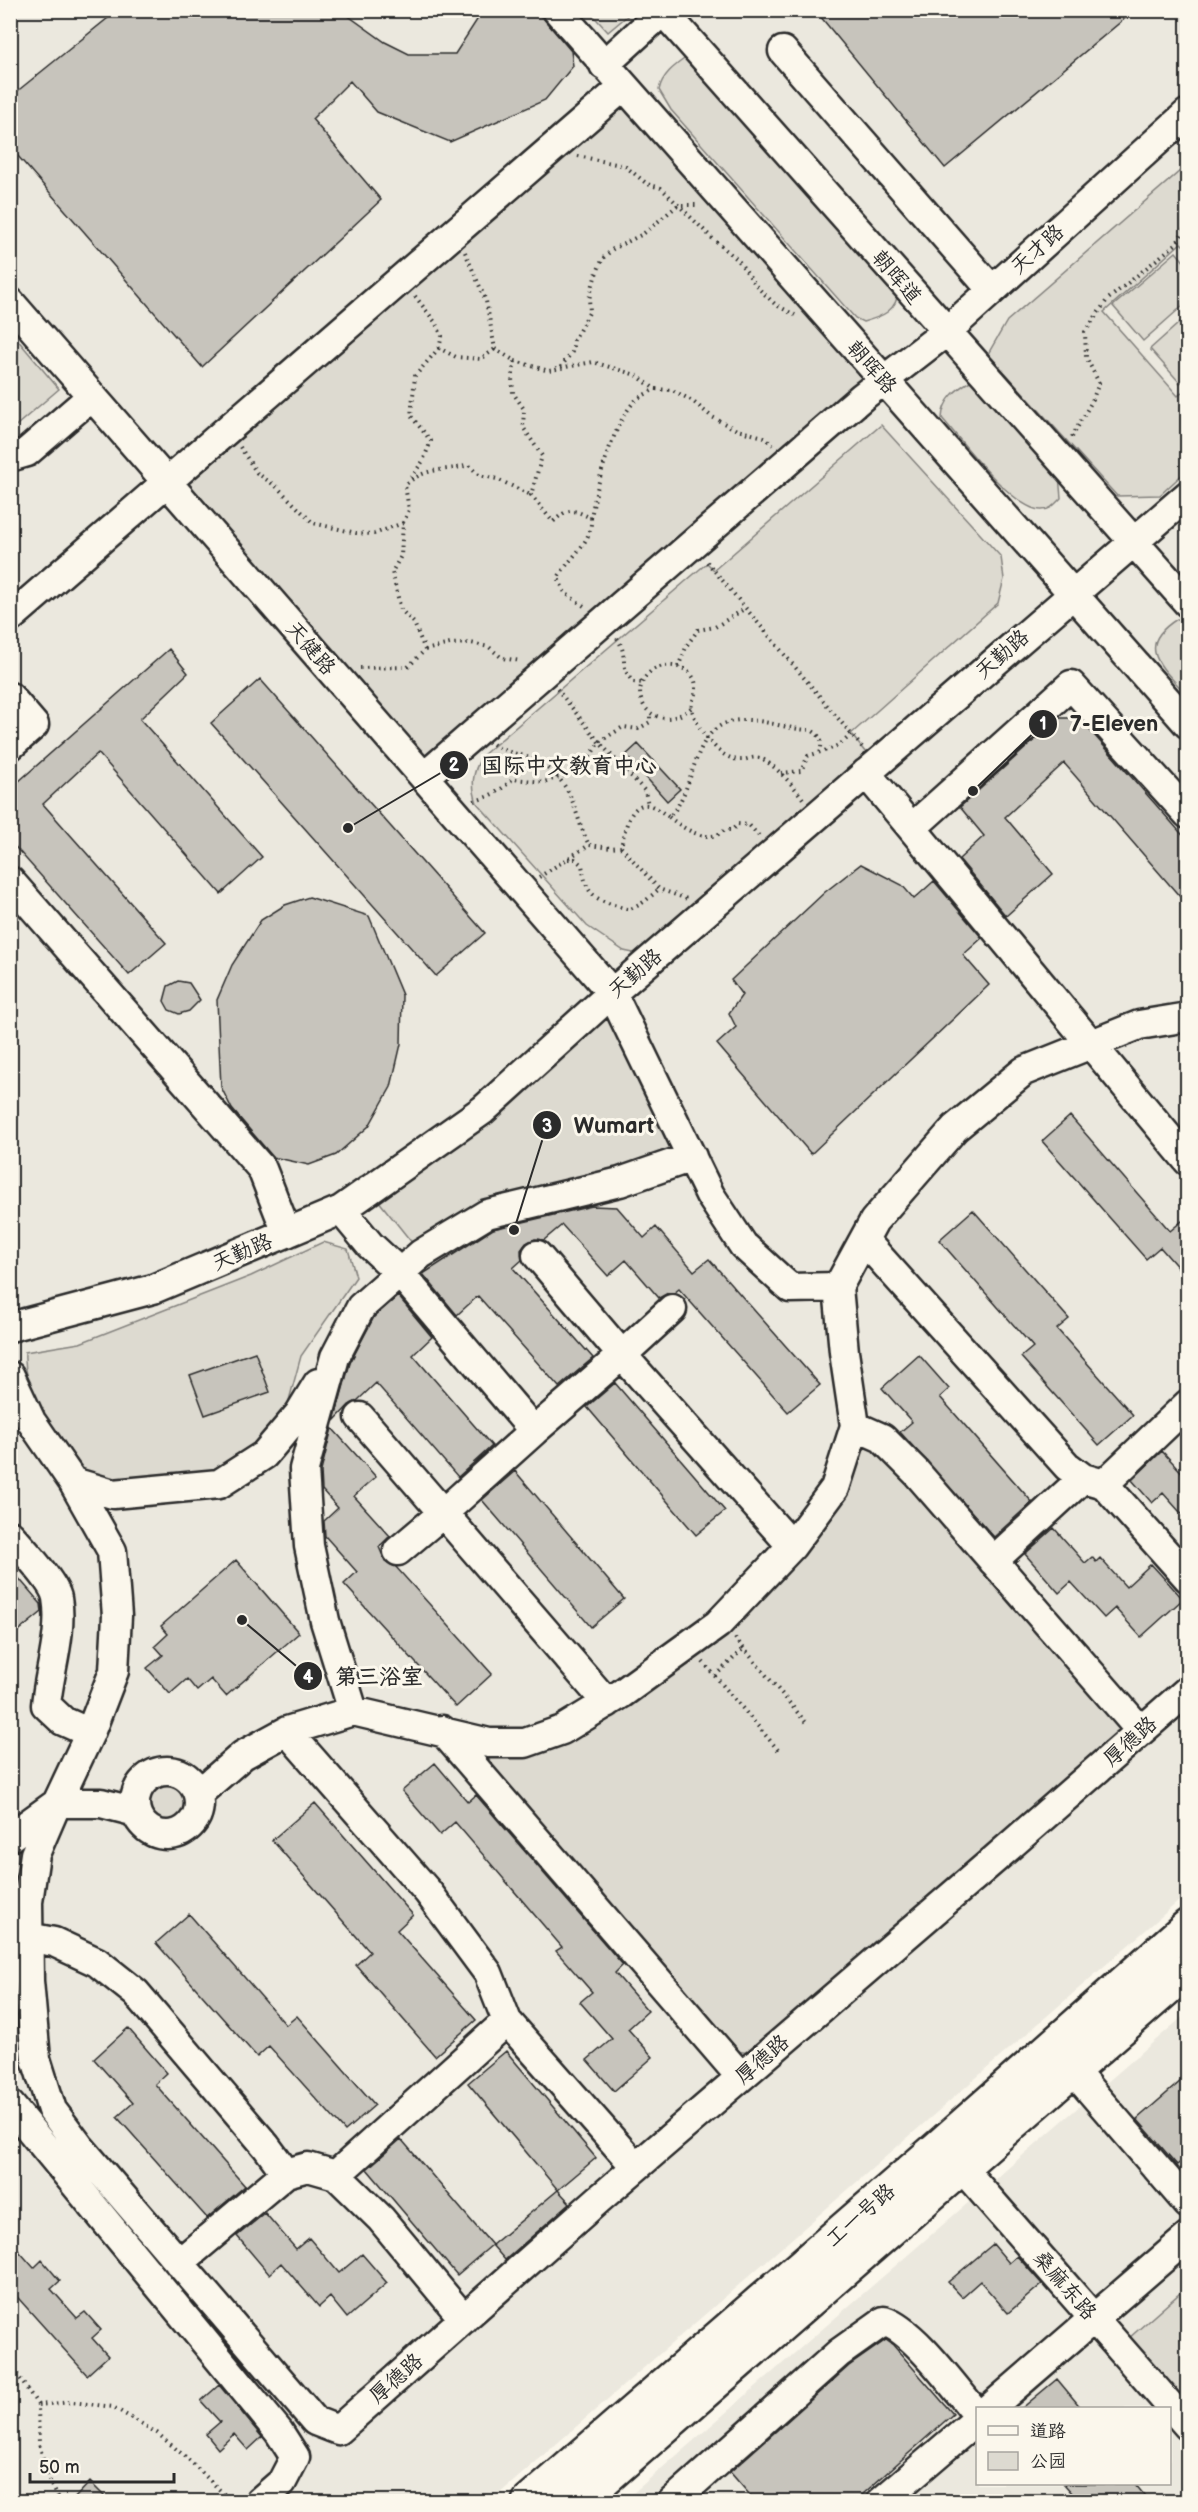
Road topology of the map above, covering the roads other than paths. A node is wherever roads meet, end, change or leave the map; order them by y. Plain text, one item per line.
1 (557, 10) edge
2 (663, 11) edge
3 (783, 51) dead end
4 (604, 65) junction
5 (623, 87) junction
6 (1188, 113) edge
7 (992, 290) junction
8 (10, 302) edge
9 (946, 332) junction
10 (883, 379) junction
11 (86, 389) junction
12 (10, 450) edge
13 (10, 457) edge
14 (167, 482) junction
15 (1188, 495) edge
16 (1134, 541) junction
17 (1183, 590) edge
18 (1073, 593) junction
19 (10, 618) edge
20 (10, 697) edge
21 (1188, 724) edge
22 (10, 746) edge
23 (870, 769) junction
24 (424, 777) junction
25 (1188, 814) edge
26 (913, 827) junction
27 (10, 881) edge
28 (612, 993) junction
29 (1188, 1017) edge
30 (1091, 1043) junction
31 (692, 1157) junction
32 (1188, 1161) edge
33 (341, 1210) junction
34 (287, 1233) junction
35 (864, 1240) junction
36 (537, 1255) dead end
37 (400, 1272) junction
38 (838, 1287) junction
39 (672, 1309) dead end
40 (10, 1327) edge
41 (622, 1355) junction
42 (335, 1357) junction
43 (10, 1376) edge
44 (1188, 1404) edge
45 (360, 1417) dead end
46 (855, 1426) junction
47 (534, 1431) junction
48 (1094, 1481) junction
49 (73, 1482) junction
50 (443, 1513) junction
51 (10, 1535) edge
52 (792, 1546) junction
53 (398, 1551) dead end
54 (993, 1561) junction
55 (1188, 1578) edge
56 (1188, 1690) edge
57 (607, 1703) junction
58 (353, 1711) junction
59 (442, 1730) junction
60 (287, 1731) junction
61 (1141, 1731) junction
62 (90, 1733) junction
63 (198, 1794) junction
64 (57, 1803) junction
65 (136, 1812) junction
66 (10, 1837) edge
67 (1188, 1926) edge
68 (28, 1937) junction
69 (1188, 1970) edge
70 (507, 2021) junction
71 (1051, 2045) junction
72 (1072, 2070) junction
73 (741, 2077) junction
74 (10, 2105) edge
75 (952, 2155) junction
76 (636, 2167) junction
77 (286, 2173) junction
78 (336, 2175) junction
79 (1188, 2204) edge
80 (1188, 2237) edge
81 (179, 2263) junction
82 (464, 2319) junction
83 (1095, 2319) junction
84 (992, 2407) edge
85 (976, 2415) edge
86 (976, 2419) edge
87 (1188, 2426) edge
88 (688, 2497) edge
89 (888, 2499) edge
90 (259, 2502) edge
91 (529, 2502) edge
92 (578, 2502) edge

1 - 4 street, 朝晖路
2 - 4 street
2 - 9 street, 朝晖道
3 - 7 street
4 - 5 street, 朝晖路
5 - 10 street, 朝晖路
5 - 14 street
6 - 7 street, 天才路
7 - 9 street, 天才路
8 - 11 street, 天健路
9 - 10 street, 天才路
9 - 16 street, 朝晖道
10 - 18 street, 朝晖路
10 - 24 street, 天才路
11 - 12 street
11 - 13 street
11 - 14 street, 天健路
14 - 19 street
14 - 24 street, 天健路
15 - 16 street, 天勤路
16 - 17 street, 朝晖道
16 - 18 street, 天勤路
18 - 21 street, 朝晖路
18 - 23 street, 天勤路
20 - 22 street
23 - 26 street
23 - 28 street, 天勤路
24 - 28 street, 天健路
25 - 26 street
26 - 30 street
27 - 34 street
28 - 31 street, 天健路
28 - 33 street, 天勤路
29 - 30 street
30 - 32 street
30 - 35 street
31 - 37 street
31 - 38 street, 天健路
33 - 34 street, 天勤路
33 - 37 street
34 - 40 street, 天勤路
35 - 38 street
35 - 48 street
36 - 41 street
37 - 42 street
37 - 47 street
38 - 46 street
39 - 41 street
41 - 47 street
41 - 52 street
42 - 49 street
42 - 58 street
43 - 49 street
44 - 48 street
45 - 50 street
46 - 52 street
46 - 54 street
47 - 50 street
48 - 54 street
48 - 55 street
49 - 62 street
50 - 53 street
50 - 57 street
51 - 62 street
52 - 57 street
54 - 61 street
56 - 61 street, 厚德路
57 - 59 street
58 - 59 street
58 - 60 street
59 - 73 street
60 - 63 street
60 - 70 street
61 - 73 street, 厚德路
62 - 64 street
63 - 65 street
63 - 65 street
64 - 65 street
64 - 66 street
64 - 68 street
67 - 71 main road, 工一号路
68 - 77 street
68 - 81 street
69 - 72 main road, 工一号路
70 - 76 street
70 - 78 street
71 - 72 street
71 - 75 main road, 工一号路
72 - 75 main road, 工一号路
72 - 79 street
73 - 76 street, 厚德路
74 - 90 street
75 - 83 street, 桑麻东路
75 - 91 main road, 工一号路
75 - 92 main road, 工一号路
76 - 82 street, 厚德路
77 - 78 street
77 - 81 street
78 - 82 street
80 - 83 street
81 - 82 street, 厚德路
83 - 84 street
83 - 87 street, 桑麻东路
85 - 88 street
86 - 89 street

